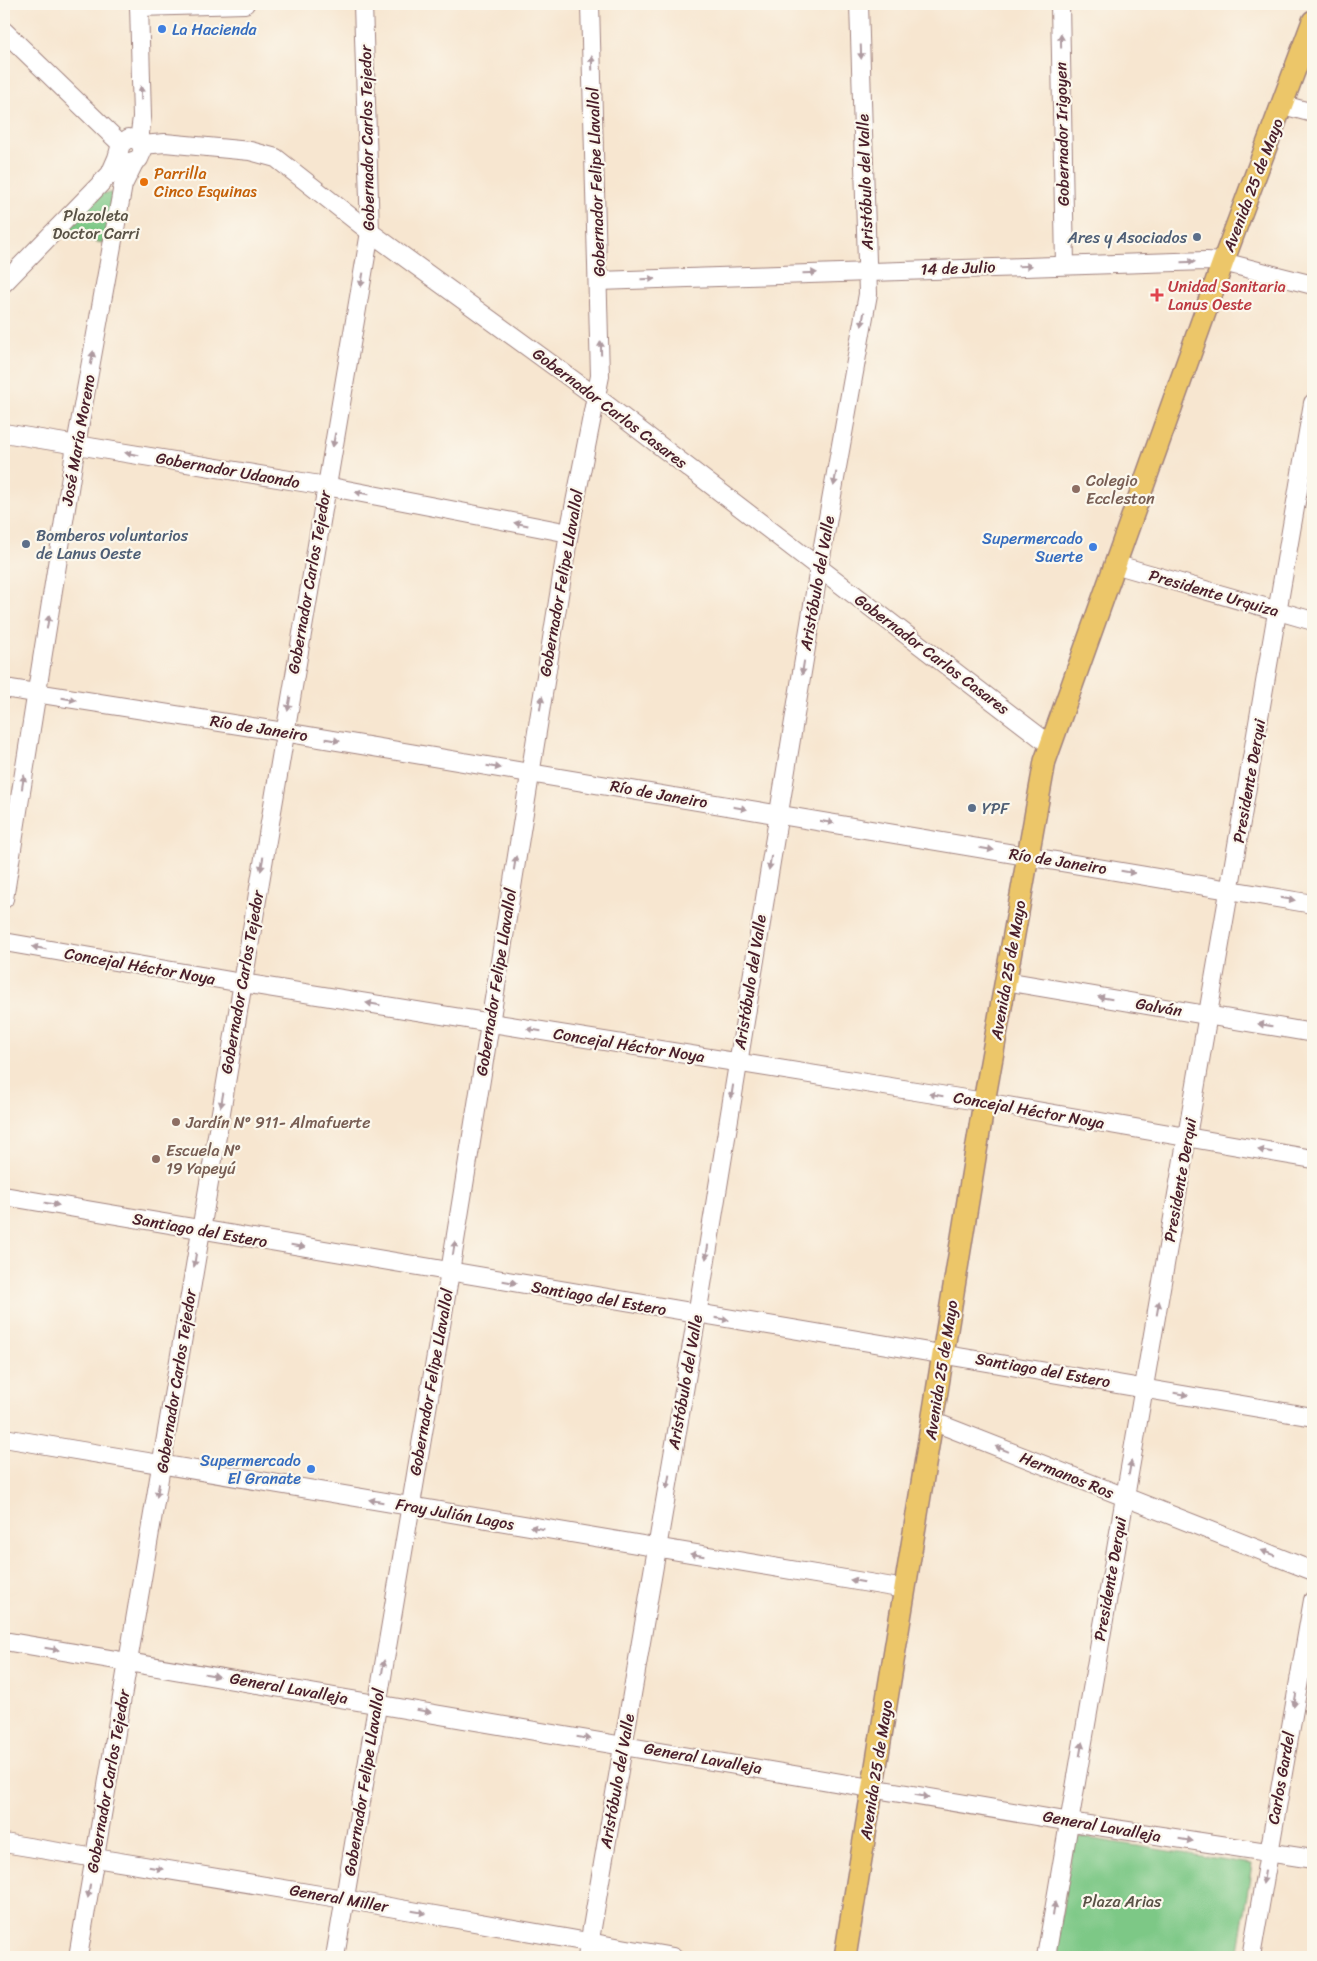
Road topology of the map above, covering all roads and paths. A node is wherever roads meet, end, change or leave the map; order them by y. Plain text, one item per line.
1 (246, 4) edge
2 (363, 4) edge
3 (590, 4) edge
4 (859, 4) edge
5 (1060, 4) edge
6 (139, 6) edge
7 (1313, 20) edge
8 (4, 31) edge
9 (1283, 105) junction
10 (1313, 113) edge
11 (131, 151) junction
12 (370, 232) junction
13 (1223, 262) junction
14 (1065, 265) junction
15 (868, 270) junction
16 (599, 281) junction
17 (4, 283) edge
18 (1313, 284) edge
19 (595, 396) junction
20 (1313, 402) edge
21 (4, 433) edge
22 (76, 445) junction
23 (326, 486) junction
24 (569, 533) junction
25 (1114, 564) junction
26 (820, 568) junction
27 (1278, 612) junction
28 (1313, 620) edge
29 (4, 688) edge
30 (37, 694) junction
31 (284, 732) junction
32 (1049, 744) junction
33 (529, 773) junction
34 (778, 814) junction
35 (1028, 856) junction
36 (1230, 889) junction
37 (4, 899) edge
38 (1313, 904) edge
39 (4, 942) edge
40 (1006, 981) junction
41 (242, 983) junction
42 (1209, 1016) junction
43 (490, 1022) junction
44 (1313, 1033) edge
45 (737, 1063) junction
46 (984, 1102) junction
47 (1187, 1138) junction
48 (1313, 1159) edge
49 (4, 1196) edge
50 (200, 1230) junction
51 (450, 1272) junction
52 (697, 1315) junction
53 (944, 1353) junction
54 (1145, 1388) junction
55 (1313, 1417) edge
56 (932, 1421) junction
57 (4, 1438) edge
58 (162, 1464) junction
59 (1125, 1498) junction
60 (410, 1507) junction
61 (656, 1548) junction
62 (1313, 1571) edge
63 (905, 1590) junction
64 (1313, 1600) edge
65 (4, 1641) edge
66 (129, 1661) junction
67 (377, 1704) junction
68 (624, 1744) junction
69 (874, 1788) junction
70 (1068, 1820) junction
71 (4, 1844) edge
72 (1268, 1853) junction
73 (94, 1858) junction
74 (1313, 1859) edge
75 (344, 1899) junction
76 (589, 1951) edge
77 (78, 1957) edge
78 (335, 1957) edge
79 (673, 1957) edge
80 (845, 1957) edge
81 (1046, 1957) edge
82 (1251, 1957) edge

1 - 6 street
2 - 12 street, Gobernador Carlos Tejedor
16 -> 3 street, Gobernador Felipe Llavallol
4 -> 15 street, Aristóbulo del Valle
14 -> 5 street, Gobernador Irigoyen
11 -> 6 street, José María Moreno
7 - 9 main road, Avenida 25 de Mayo
8 - 11 street
9 - 10 street
9 - 13 main road, Avenida 25 de Mayo
11 - 12 street, Gobernador Carlos Casares
11 - 17 street
22 -> 11 street, José María Moreno
12 - 19 street, Gobernador Carlos Casares
12 -> 23 street, Gobernador Carlos Tejedor
14 -> 13 street, 14 de Julio
13 - 18 street, 14 de Julio
13 - 25 main road, Avenida 25 de Mayo
15 -> 14 street, 14 de Julio
16 -> 15 street, 14 de Julio
15 -> 26 street, Aristóbulo del Valle
19 -> 16 street, Gobernador Felipe Llavallol
19 - 24 street, Gobernador Felipe Llavallol
19 - 26 street, Gobernador Carlos Casares
20 - 27 street, Presidente Derqui
21 - 22 street, Gobernador Udaondo
23 -> 22 street, Gobernador Udaondo
30 -> 22 street, José María Moreno
24 -> 23 street, Gobernador Udaondo
23 -> 31 street, Gobernador Carlos Tejedor
33 -> 24 street, Gobernador Felipe Llavallol
25 - 27 street, Presidente Urquiza
25 - 32 main road, Avenida 25 de Mayo
26 - 32 street, Gobernador Carlos Casares
26 -> 34 street, Aristóbulo del Valle
27 - 28 street, Presidente Urquiza
27 - 36 street, Presidente Derqui
29 - 30 street, Río de Janeiro
30 -> 31 street, Río de Janeiro
37 -> 30 street, José María Moreno
31 -> 33 street, Río de Janeiro
31 -> 41 street, Gobernador Carlos Tejedor
32 - 35 main road, Avenida 25 de Mayo
33 -> 34 street, Río de Janeiro
43 -> 33 street, Gobernador Felipe Llavallol
34 -> 35 street, Río de Janeiro
34 -> 45 street, Aristóbulo del Valle
35 -> 36 street, Río de Janeiro
35 - 40 main road, Avenida 25 de Mayo
36 -> 38 street, Río de Janeiro
36 - 42 street, Presidente Derqui
41 -> 39 street, Concejal Héctor Noya
42 -> 40 street, Galván
40 - 46 main road, Avenida 25 de Mayo
43 -> 41 street, Concejal Héctor Noya
41 -> 50 street, Gobernador Carlos Tejedor
44 -> 42 street, Galván
42 - 47 street, Presidente Derqui
45 -> 43 street, Concejal Héctor Noya
51 -> 43 street, Gobernador Felipe Llavallol
46 -> 45 street, Concejal Héctor Noya
45 -> 52 street, Aristóbulo del Valle
46 - 47 street, Concejal Héctor Noya
46 - 53 main road, Avenida 25 de Mayo
48 -> 47 street, Concejal Héctor Noya
54 -> 47 street, Presidente Derqui
49 -> 50 street, Santiago del Estero
50 -> 51 street, Santiago del Estero
50 -> 58 street, Gobernador Carlos Tejedor
51 -> 52 street, Santiago del Estero
51 - 60 street, Gobernador Felipe Llavallol
52 -> 53 street, Santiago del Estero
52 -> 61 street, Aristóbulo del Valle
53 - 54 street, Santiago del Estero
53 - 56 main road, Avenida 25 de Mayo
54 -> 55 street, Santiago del Estero
59 -> 54 street, Presidente Derqui
59 -> 56 street, Hermanos Ros
56 - 63 main road, Avenida 25 de Mayo
57 - 58 street, Fray Julián Lagos
60 -> 58 street, Fray Julián Lagos
58 -> 66 street, Gobernador Carlos Tejedor
62 -> 59 street, Hermanos Ros
70 -> 59 street, Presidente Derqui
61 -> 60 street, Fray Julián Lagos
67 -> 60 street, Gobernador Felipe Llavallol
63 -> 61 street, Fray Julián Lagos
61 - 68 street, Aristóbulo del Valle
63 - 69 main road, Avenida 25 de Mayo
64 -> 72 street, Carlos Gardel
65 -> 66 street, General Lavalleja
66 -> 67 street, General Lavalleja
66 - 73 street, Gobernador Carlos Tejedor
67 -> 68 street, General Lavalleja
67 - 75 street, Gobernador Felipe Llavallol
68 - 69 street, General Lavalleja
68 - 76 street, Aristóbulo del Valle
69 -> 70 street, General Lavalleja
69 - 80 main road, Avenida 25 de Mayo
70 -> 72 street, General Lavalleja
81 -> 70 street, Presidente Derqui
71 - 73 street, General Miller
72 - 74 street, General Lavalleja
72 -> 82 street, Carlos Gardel
73 -> 75 street, General Miller
73 -> 77 street, Gobernador Carlos Tejedor
75 -> 76 street, General Miller
75 - 78 street, Gobernador Felipe Llavallol
76 - 79 street, General Miller

